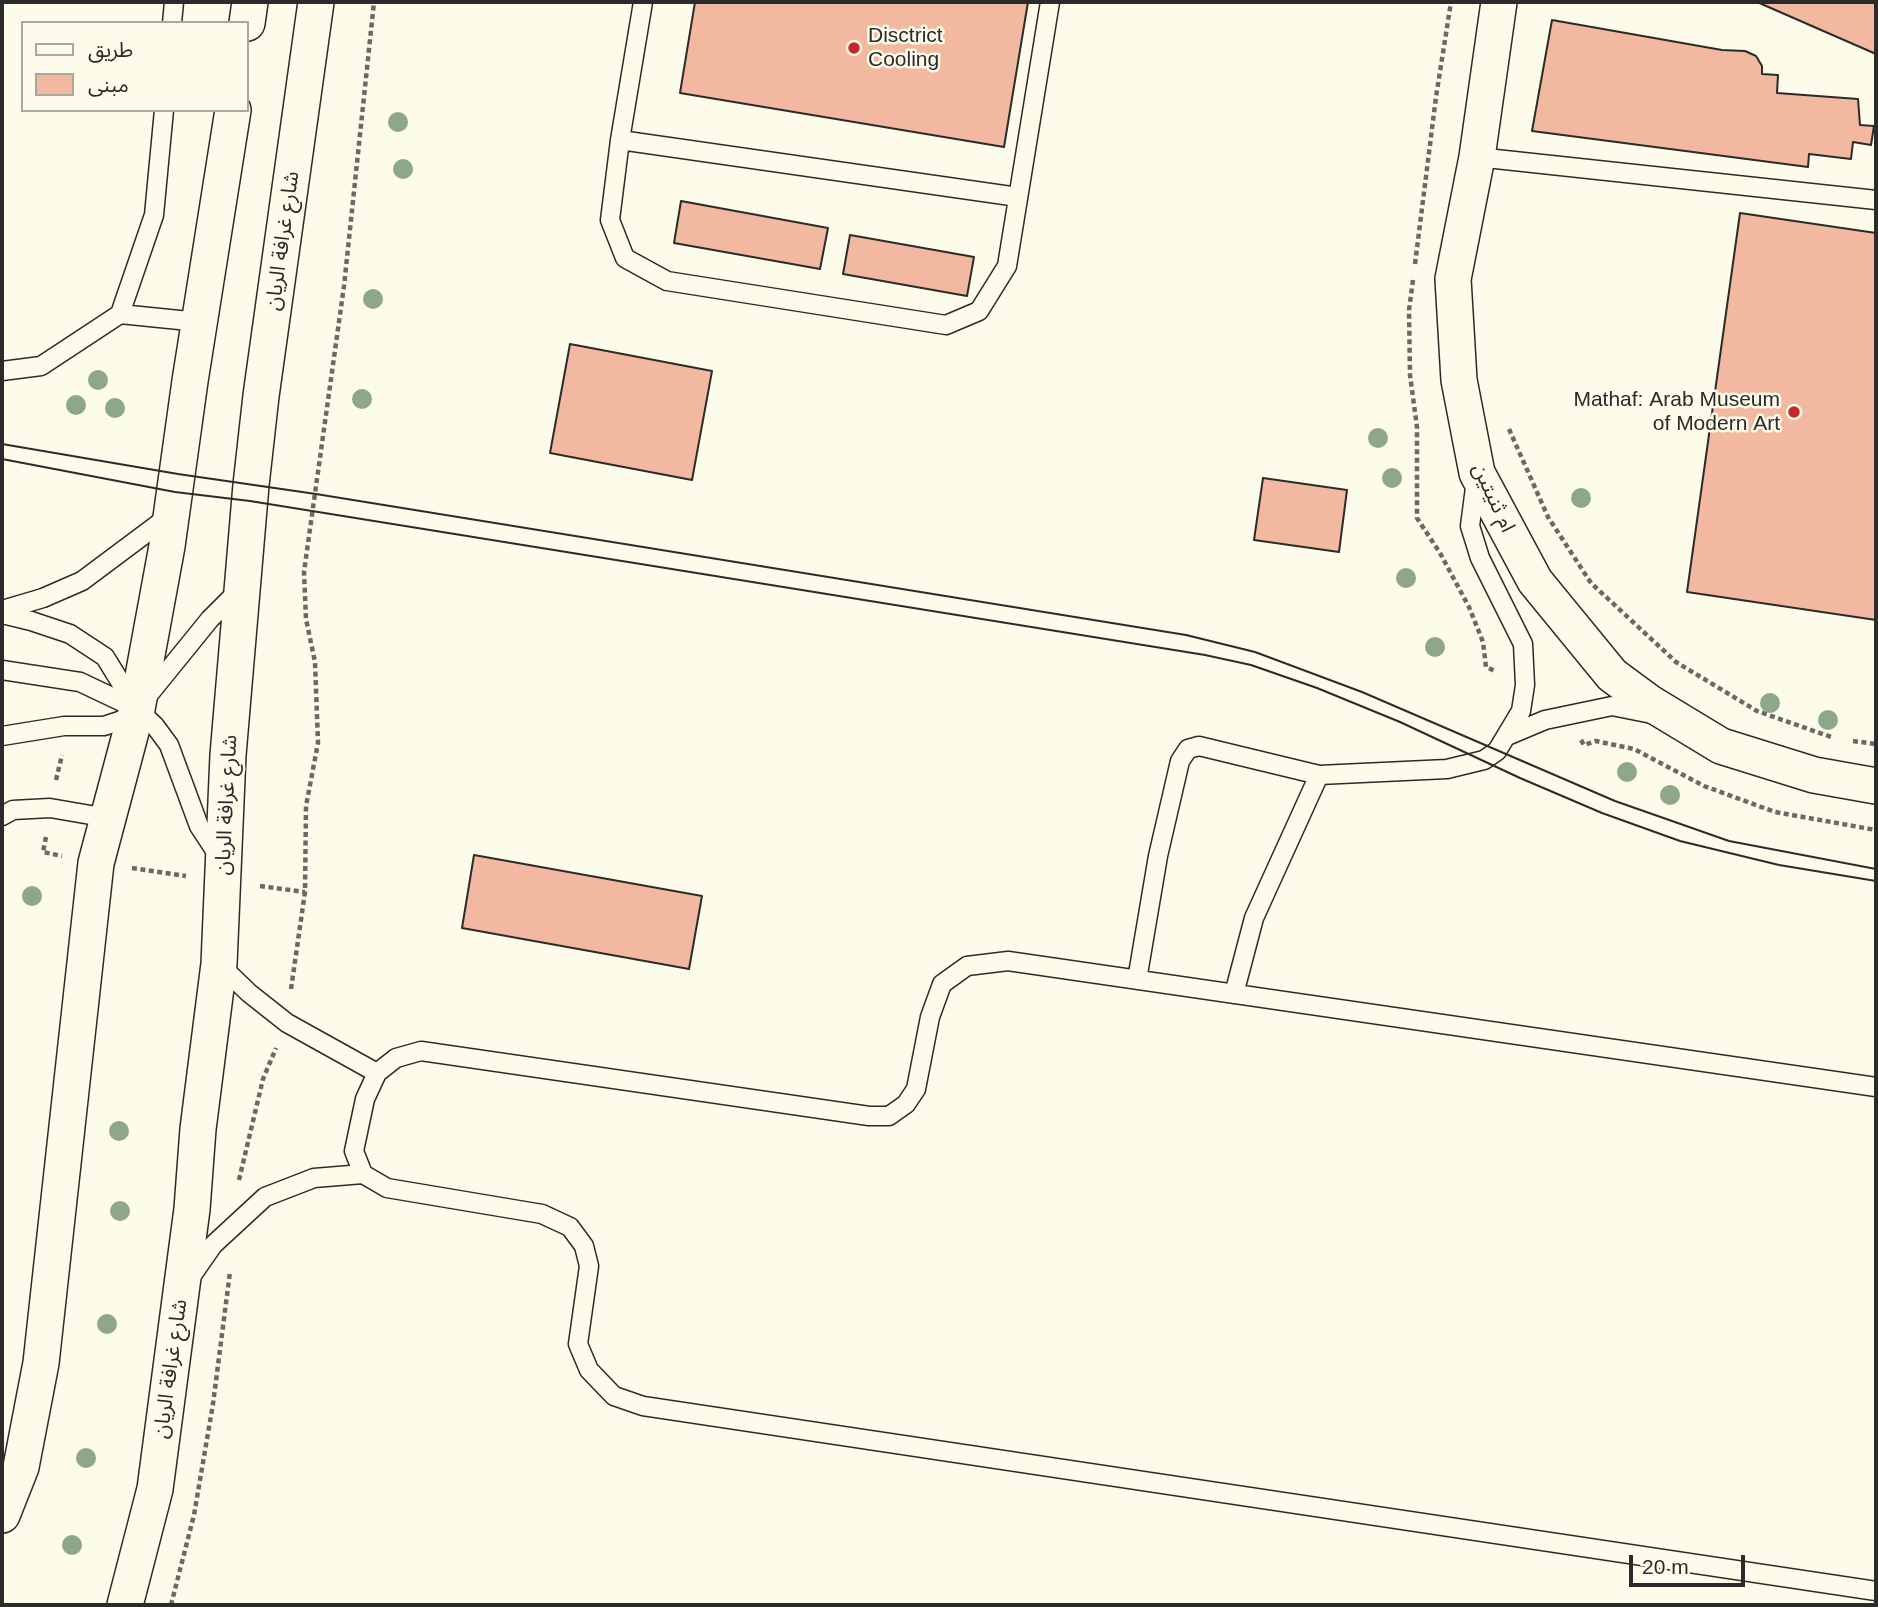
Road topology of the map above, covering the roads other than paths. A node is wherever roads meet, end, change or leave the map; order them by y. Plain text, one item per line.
1 (174, 2) edge
2 (250, 2) edge
3 (316, 2) edge
4 (643, 2) edge
5 (1050, 2) edge
6 (1499, 2) edge
7 (172, 21) edge
8 (247, 21) edge
9 (164, 112) edge
10 (233, 112) edge
11 (620, 140) junction
12 (1477, 157) junction
13 (1018, 197) junction
14 (1876, 200) edge
15 (120, 314) junction
16 (199, 322) junction
17 (2, 371) edge
18 (1477, 473) junction
19 (172, 514) junction
20 (242, 587) junction
21 (2, 612) edge
22 (2, 670) edge
23 (137, 709) junction
24 (1678, 720) junction
25 (2, 736) edge
26 (1507, 736) junction
27 (1320, 775) junction
28 (1876, 786) edge
29 (2, 816) edge
30 (108, 818) junction
31 (224, 864) junction
32 (219, 964) junction
33 (1137, 979) junction
34 (1234, 994) junction
35 (377, 1073) junction
36 (1876, 1087) edge
37 (363, 1174) junction
38 (181, 1290) junction
39 (2, 1515) edge
40 (1876, 1591) edge
41 (125, 1605) edge

1 - 7 lane
2 - 8 street
3 - 20 street, شارع غرافة الريان
4 - 11 lane
5 - 13 lane
6 - 12 street, ام ثنيتين
9 - 15 lane
10 - 16 street
11 - 13 lane
11 - 13 lane
12 - 14 lane
12 - 18 street, ام ثنيتين
15 - 16 lane
15 - 17 lane
16 - 19 street
18 - 24 street, ام ثنيتين
18 - 26 lane
19 - 21 lane
19 - 23 street
20 - 23 lane
20 - 31 street, شارع غرافة الريان
21 - 23 lane
22 - 23 lane
23 - 25 lane
23 - 30 street
23 - 31 lane
24 - 26 lane
24 - 28 street, ام ثنيتين
26 - 27 lane
27 - 33 lane
27 - 34 lane
29 - 30 lane
30 - 39 street
31 - 32 street, شارع غرافة الريان
32 - 35 lane
32 - 38 street, شارع غرافة الريان
33 - 34 lane
33 - 35 lane
34 - 36 lane
35 - 37 lane
37 - 38 lane
37 - 40 lane
38 - 41 street, شارع غرافة الريان

